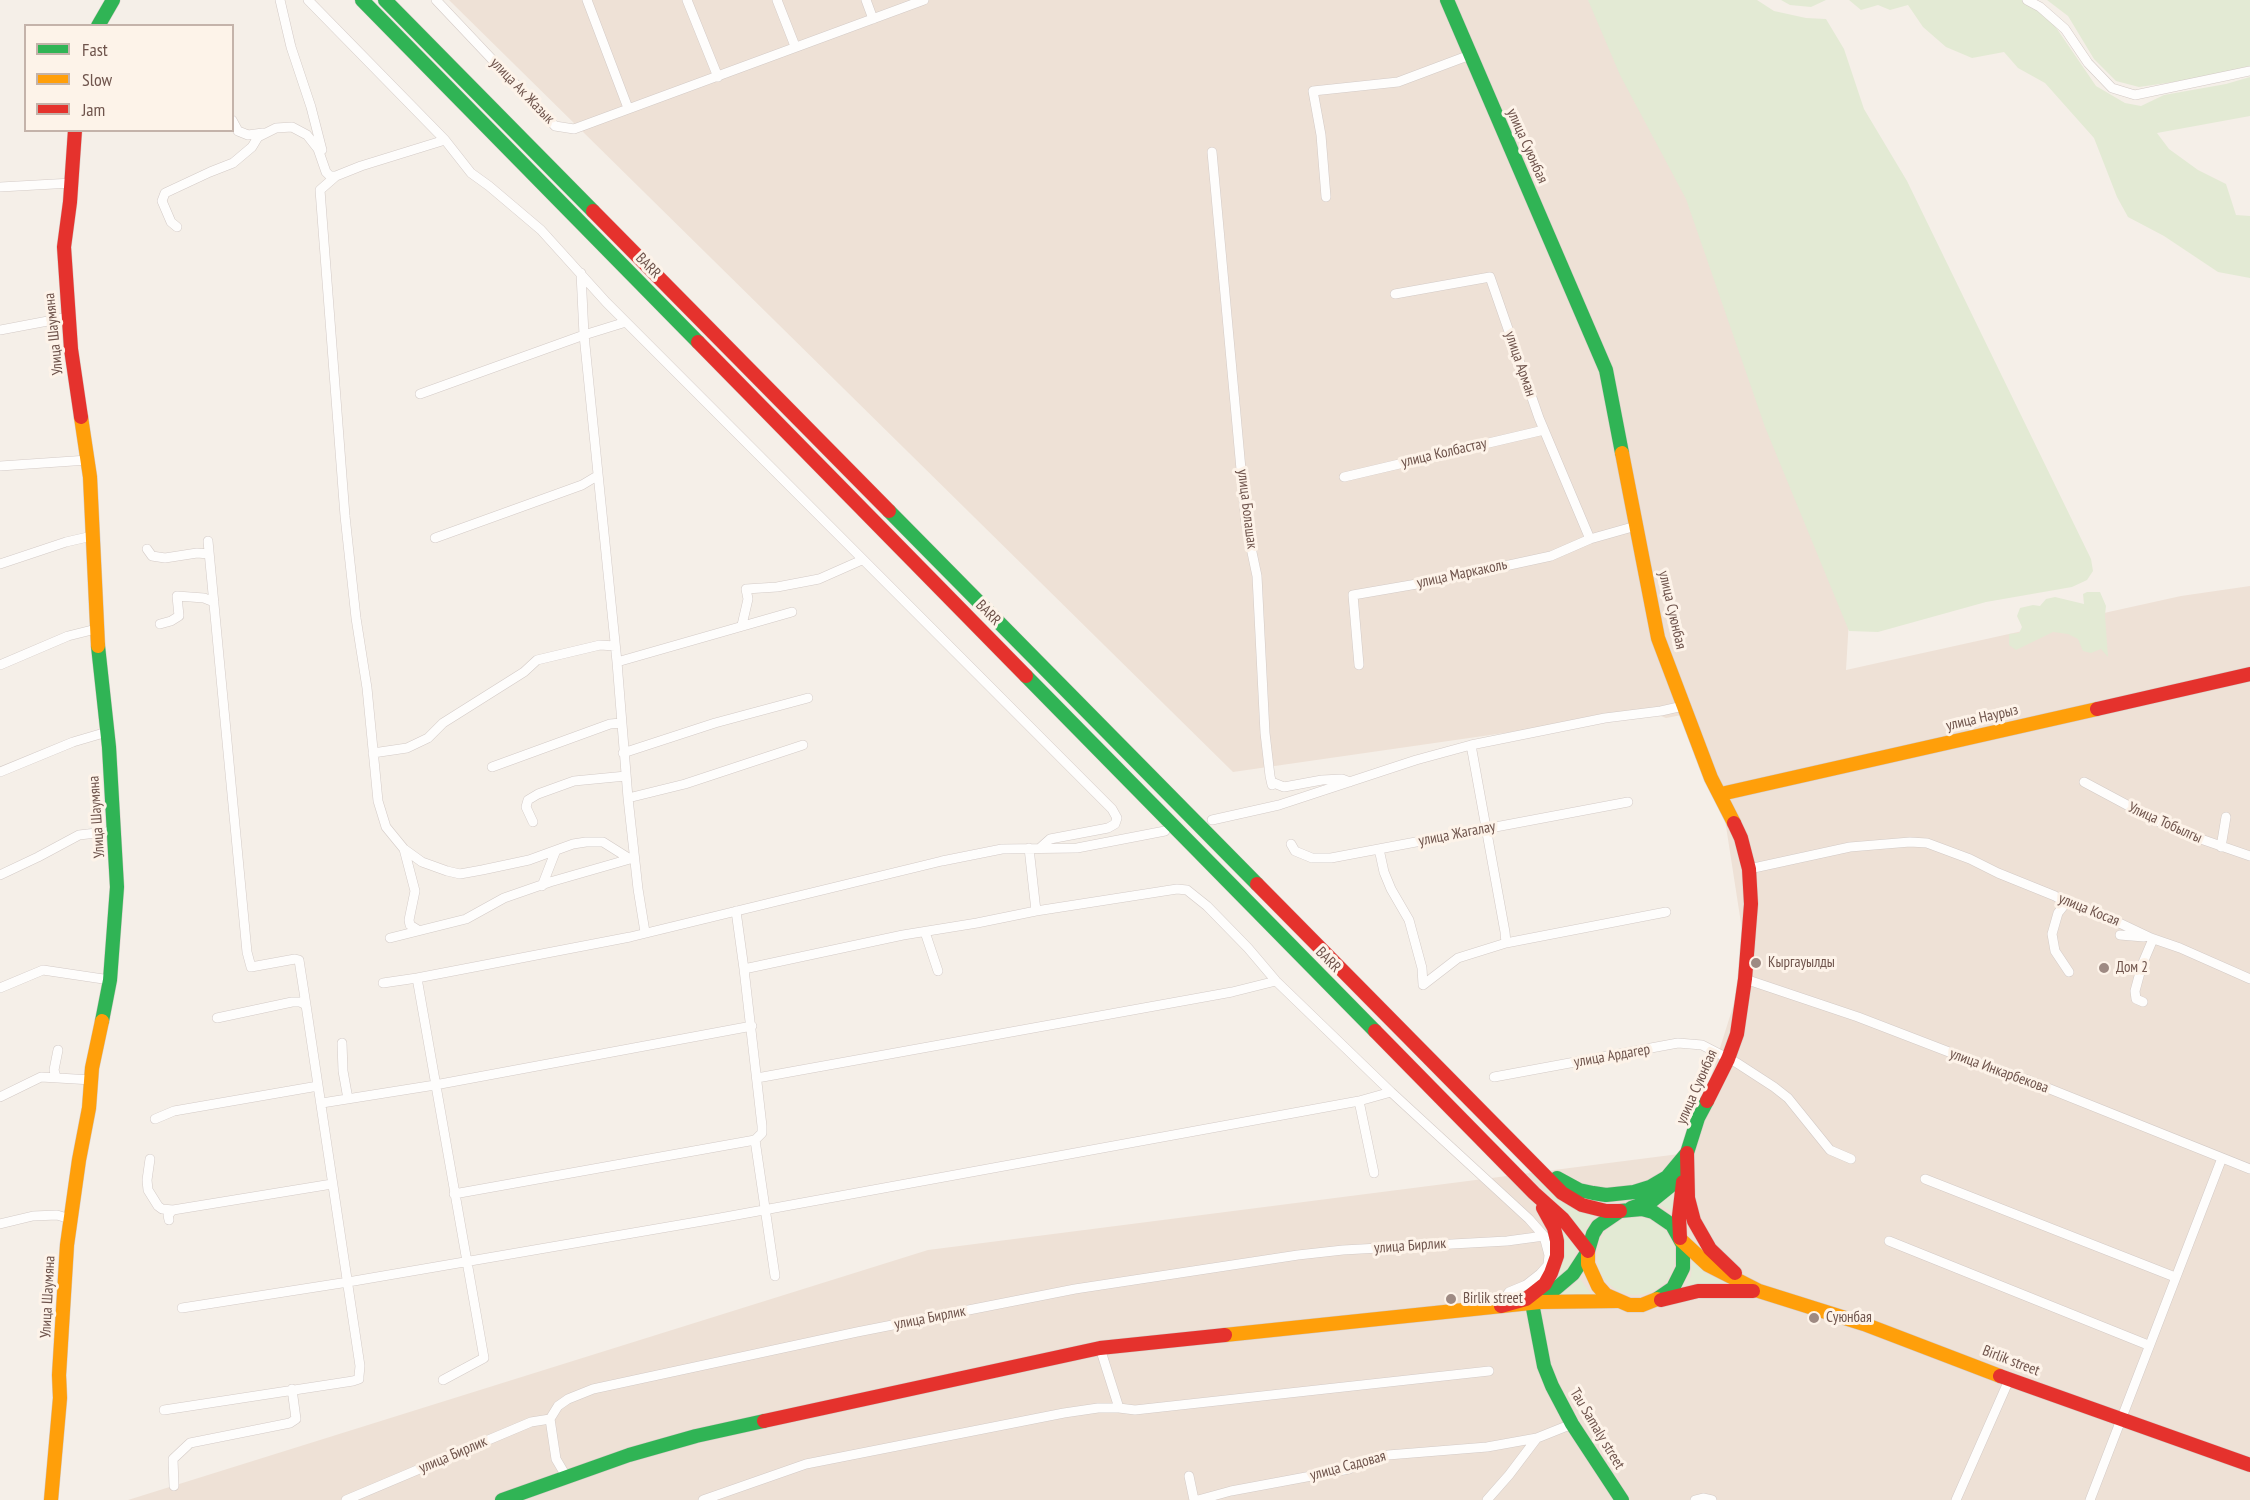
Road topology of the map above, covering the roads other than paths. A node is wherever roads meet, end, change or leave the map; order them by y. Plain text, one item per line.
1 (113, 0) edge
2 (280, 0) edge
3 (308, 0) edge
4 (362, 0) edge
5 (385, 0) edge
6 (436, 0) edge
7 (587, 0) edge
8 (687, 0) edge
9 (777, 0) edge
10 (866, 0) edge
11 (924, 0) edge
12 (1447, 0) edge
13 (2027, 0) edge
14 (873, 19) junction
15 (99, 24) edge
16 (795, 46) junction
17 (1470, 55) junction
18 (2250, 71) edge
19 (718, 77) junction
20 (628, 108) junction
21 (234, 124) edge
22 (75, 132) edge
23 (263, 133) junction
24 (445, 140) junction
25 (1212, 152) dead end
26 (322, 161) junction
27 (336, 176) junction
28 (72, 183) junction
29 (0, 187) edge
30 (1326, 197) dead end
31 (177, 227) dead end
32 (581, 273) junction
33 (1395, 294) dead end
34 (69, 317) junction
35 (626, 322) junction
36 (0, 330) edge
37 (584, 335) junction
38 (420, 394) dead end
39 (1544, 430) junction
40 (88, 460) junction
41 (0, 466) edge
42 (597, 476) junction
43 (1344, 477) dead end
44 (1636, 526) junction
45 (92, 536) junction
46 (435, 538) dead end
47 (1590, 539) junction
48 (208, 541) dead end
49 (147, 549) dead end
50 (209, 554) junction
51 (862, 560) junction
52 (0, 564) edge
53 (214, 602) junction
54 (792, 612) dead end
55 (160, 624) dead end
56 (742, 626) junction
57 (96, 630) junction
58 (615, 646) junction
59 (617, 662) junction
60 (0, 665) edge
61 (1359, 665) dead end
62 (2250, 674) edge
63 (808, 698) dead end
64 (1683, 706) junction
65 (621, 723) junction
66 (107, 732) junction
67 (803, 745) dead end
68 (1471, 745) junction
69 (373, 753) junction
70 (623, 753) junction
71 (492, 767) dead end
72 (0, 772) edge
73 (626, 776) junction
74 (1350, 782) junction
75 (2084, 782) dead end
76 (1721, 794) junction
77 (628, 798) junction
78 (1628, 802) dead end
79 (2226, 817) dead end
80 (1212, 820) dead end
81 (533, 822) dead end
82 (1486, 828) junction
83 (114, 831) junction
84 (1165, 831) dead end
85 (1291, 844) dead end
86 (2221, 847) junction
87 (1029, 848) junction
88 (1040, 848) junction
89 (404, 849) junction
90 (1379, 849) junction
91 (556, 850) junction
92 (2250, 856) edge
93 (632, 859) junction
94 (1749, 868) junction
95 (0, 875) edge
96 (542, 886) junction
97 (2066, 903) junction
98 (736, 911) junction
99 (1036, 911) junction
100 (1666, 912) dead end
101 (418, 930) junction
102 (645, 932) junction
103 (925, 932) junction
104 (2120, 935) dead end
105 (390, 938) dead end
106 (2151, 938) junction
107 (1506, 943) junction
108 (744, 969) junction
109 (938, 971) dead end
110 (2069, 972) dead end
111 (417, 978) junction
112 (1745, 979) junction
113 (2250, 979) edge
114 (110, 980) junction
115 (1276, 981) junction
116 (383, 983) dead end
117 (0, 988) edge
118 (2143, 1002) dead end
119 (306, 1005) junction
120 (217, 1018) dead end
121 (752, 1026) junction
122 (342, 1043) dead end
123 (58, 1050) dead end
124 (1728, 1059) junction
125 (56, 1077) junction
126 (1494, 1077) dead end
127 (757, 1078) junction
128 (93, 1080) junction
129 (435, 1085) junction
130 (318, 1086) junction
131 (1391, 1092) junction
132 (0, 1097) edge
133 (348, 1099) junction
134 (1359, 1101) junction
135 (322, 1103) junction
136 (154, 1119) dead end
137 (755, 1140) junction
138 (1687, 1153) junction
139 (2222, 1158) junction
140 (150, 1159) dead end
141 (1529, 1159) junction
142 (1851, 1159) dead end
143 (2250, 1169) edge
144 (1374, 1173) dead end
145 (1925, 1179) dead end
146 (332, 1184) junction
147 (1534, 1193) junction
148 (454, 1194) junction
149 (173, 1210) junction
150 (764, 1210) junction
151 (1625, 1210) junction
152 (70, 1219) junction
153 (169, 1220) dead end
154 (0, 1224) edge
155 (1544, 1236) junction
156 (1681, 1240) junction
157 (1889, 1241) dead end
158 (1588, 1251) junction
159 (465, 1261) junction
160 (776, 1276) dead end
161 (2175, 1277) junction
162 (348, 1282) junction
163 (1759, 1291) junction
164 (1617, 1301) junction
165 (1542, 1302) junction
166 (1654, 1302) junction
167 (1501, 1306) junction
168 (182, 1308) dead end
169 (2148, 1345) junction
170 (1100, 1348) junction
171 (1489, 1371) dead end
172 (442, 1380) dead end
173 (2009, 1380) junction
174 (292, 1389) junction
175 (1119, 1408) junction
176 (164, 1410) dead end
177 (550, 1419) junction
178 (2120, 1419) junction
179 (1572, 1424) junction
180 (1536, 1438) junction
181 (2250, 1465) edge
182 (566, 1476) junction
183 (1189, 1476) dead end
184 (174, 1486) dead end
185 (529, 1495) edge
186 (1492, 1498) edge
187 (1959, 1499) edge
188 (51, 1500) edge
189 (346, 1500) edge
190 (502, 1500) edge
191 (703, 1500) edge
192 (1196, 1500) edge
193 (1622, 1500) edge
194 (1695, 1500) edge
195 (1712, 1500) edge
196 (2090, 1500) edge

1 - 15 main road
2 - 26 street
3 - 24 street
4 - 147 main road, BARR
5 - 141 main road, BARR
6 - 20 street, улица Ак Жазык
7 - 20 street
8 - 19 street
9 - 16 street
10 - 14 street
11 - 14 street, улица Ак Жазык
12 - 17 main road, улица Суюнбая
13 - 18 street
14 - 16 street, улица Ак Жазык
16 - 19 street, улица Ак Жазык
17 - 30 street
17 - 44 main road, улица Суюнбая
19 - 20 street, улица Ак Жазык
21 - 23 street
22 - 28 main road, Улица Шаумяна
23 - 26 street
23 - 31 street
24 - 27 street
24 - 32 street
25 - 74 street, улица Болашак
26 - 27 street
27 - 69 street
28 - 29 street
28 - 34 main road, Улица Шаумяна
32 - 35 street
32 - 37 street
33 - 39 street, улица Арман
34 - 36 street
34 - 40 main road, Улица Шаумяна
35 - 37 street
35 - 51 street
37 - 38 street
37 - 42 street
39 - 43 street, улица Колбастау
39 - 47 street, улица Арман
40 - 41 street
40 - 45 main road, Улица Шаумяна
42 - 46 street
42 - 58 street
44 - 47 street, улица Маркаколь
44 - 64 main road, улица Суюнбая
45 - 52 street
45 - 57 main road, Улица Шаумяна
47 - 61 street, улица Маркаколь
48 - 50 street
49 - 50 street
50 - 53 street
51 - 56 street
51 - 88 street
53 - 55 street
53 - 119 street
54 - 56 street
56 - 59 street
57 - 60 street
57 - 66 main road, Улица Шаумяна
58 - 59 street
58 - 69 street
59 - 65 street
62 - 76 main road, улица Наурыз
63 - 70 street
64 - 68 street
64 - 76 main road, улица Суюнбая
65 - 70 street
65 - 71 street
66 - 72 street
66 - 83 main road, Улица Шаумяна
67 - 77 street
68 - 74 street
68 - 82 street
69 - 89 street
70 - 73 street
73 - 77 street
73 - 81 street
74 - 80 street
75 - 86 street, Улица Тобылгы
76 - 94 main road, улица Суюнбая
77 - 93 street
78 - 82 street, улица Жагалау
79 - 86 street
82 - 90 street, улица Жагалау
82 - 107 street
83 - 95 street
83 - 114 main road, Улица Шаумяна
84 - 88 street
85 - 90 street, улица Жагалау
86 - 92 street, Улица Тобылгы
87 - 88 street
87 - 98 street
87 - 99 street
89 - 91 street
89 - 101 street
90 - 107 street
91 - 93 street
91 - 96 street
93 - 96 street
93 - 102 street
94 - 97 street, улица Косая
94 - 112 main road, улица Суюнбая
96 - 101 street
97 - 106 street, улица Косая
97 - 110 street
98 - 102 street
98 - 108 street
99 - 103 street
99 - 115 street
100 - 107 street
101 - 105 street
102 - 111 street
103 - 108 street
103 - 109 street
104 - 106 street
106 - 113 street, улица Косая
106 - 118 street
108 - 121 street
111 - 116 street
111 - 129 street
112 - 124 main road, улица Суюнбая
112 - 139 street, улица Инкарбекова
114 - 117 street
114 - 128 main road, Улица Шаумяна
115 - 127 street
115 - 131 street
119 - 120 street
119 - 130 street
121 - 127 street
121 - 129 street
122 - 133 street
123 - 125 street
124 - 126 street, улица Ардагер
124 - 138 main road, улица Суюнбая
124 - 142 street, улица Ардагер
125 - 128 street
125 - 132 street
127 - 137 street
128 - 152 main road, Улица Шаумяна
129 - 133 street
129 - 148 street
130 - 135 street
130 - 136 street
131 - 134 street
131 - 155 street
133 - 135 street
134 - 144 street
134 - 150 street
135 - 146 street
137 - 148 street
137 - 150 street
138 - 141 main road
138 - 151 main road, улица Суюнбая
138 - 156 main road
138 - 163 main road
139 - 143 street, улица Инкарбекова
139 - 161 street
140 - 149 street
141 - 151 main road, BARR
145 - 161 street
146 - 149 street
146 - 162 street
147 - 158 main road, BARR
147 - 167 main road
148 - 159 street
149 - 153 street
150 - 159 street
150 - 160 street
151 - 156 main road
151 - 158 main road
152 - 154 street
152 - 188 main road, Улица Шаумяна
155 - 167 street
155 - 177 street, улица Бирлик
156 - 163 main road
156 - 166 main road
157 - 169 street
158 - 164 main road
158 - 165 main road
159 - 162 street
159 - 172 street
161 - 169 street
162 - 168 street
162 - 174 street
163 - 166 main road
163 - 173 main road, Birlik street
164 - 165 main road
164 - 166 main road
165 - 167 main road
165 - 179 main road, Tau Samaly street
167 - 170 main road
169 - 178 street
170 - 175 street
170 - 182 main road
171 - 175 street
173 - 178 main road, Birlik street
173 - 187 street
174 - 176 street
174 - 184 street
175 - 191 street
177 - 182 street
177 - 189 street, улица Бирлик
178 - 181 main road, Birlik street
178 - 196 street
179 - 180 street, улица Садовая
179 - 193 main road, Tau Samaly street
180 - 186 street
180 - 192 street, улица Садовая
182 - 185 main road
183 - 192 street
185 - 190 main road
194 - 195 street

